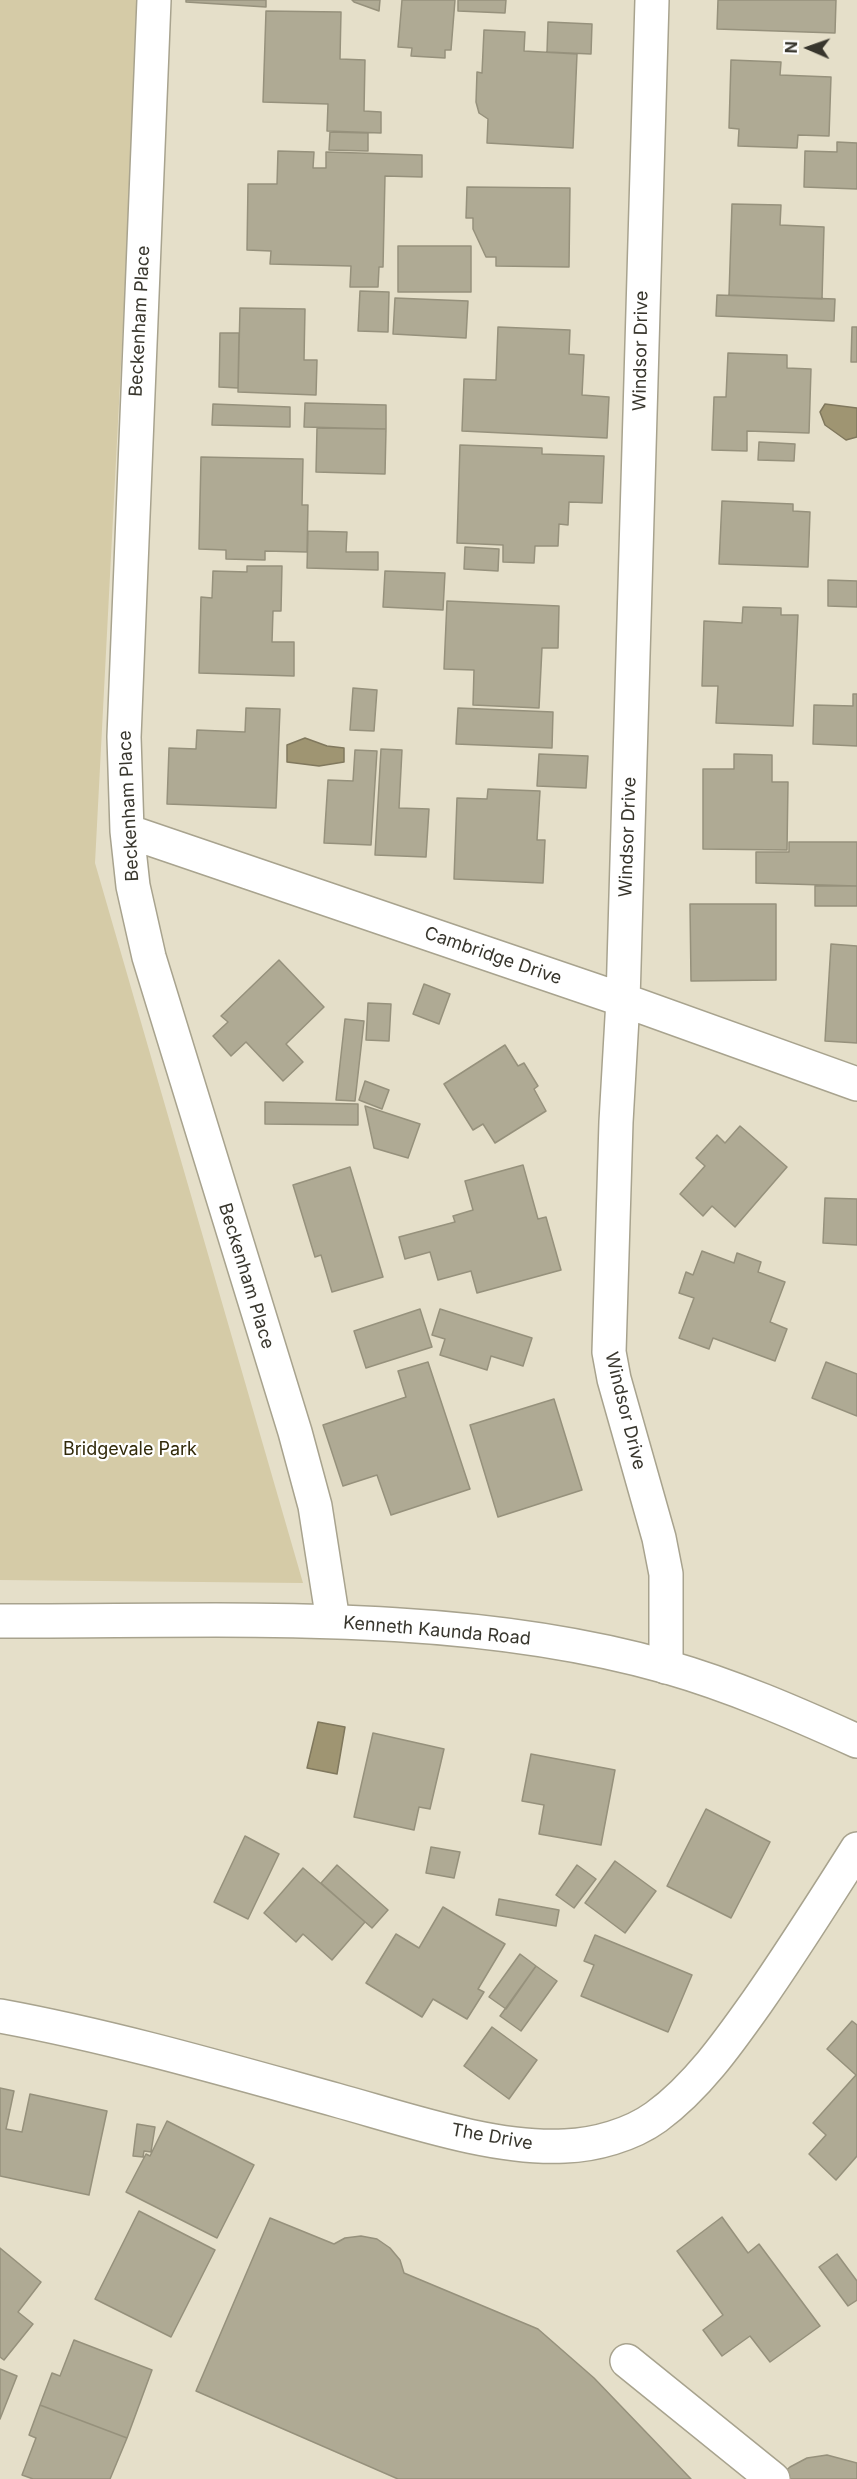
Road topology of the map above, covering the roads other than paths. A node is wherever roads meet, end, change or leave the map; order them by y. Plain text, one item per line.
1 (154, 0) edge
2 (652, 0) edge
3 (127, 831) junction
4 (623, 1000) junction
5 (857, 1084) edge
6 (333, 1621) junction
7 (0, 1622) edge
8 (666, 1667) junction
9 (857, 1741) edge
10 (857, 1849) edge
11 (0, 2016) edge
12 (627, 2361) dead end
13 (773, 2479) edge

1 - 3 street, Beckenham Place
2 - 4 street, Windsor Drive
3 - 4 street, Cambridge Drive
3 - 6 street, Beckenham Place
4 - 5 street, Cambridge Drive
4 - 8 street, Windsor Drive
6 - 7 street, Kenneth Kaunda Road
6 - 8 street, Kenneth Kaunda Road
8 - 9 street, Kenneth Kaunda Road
10 - 11 street, The Drive
12 - 13 street

